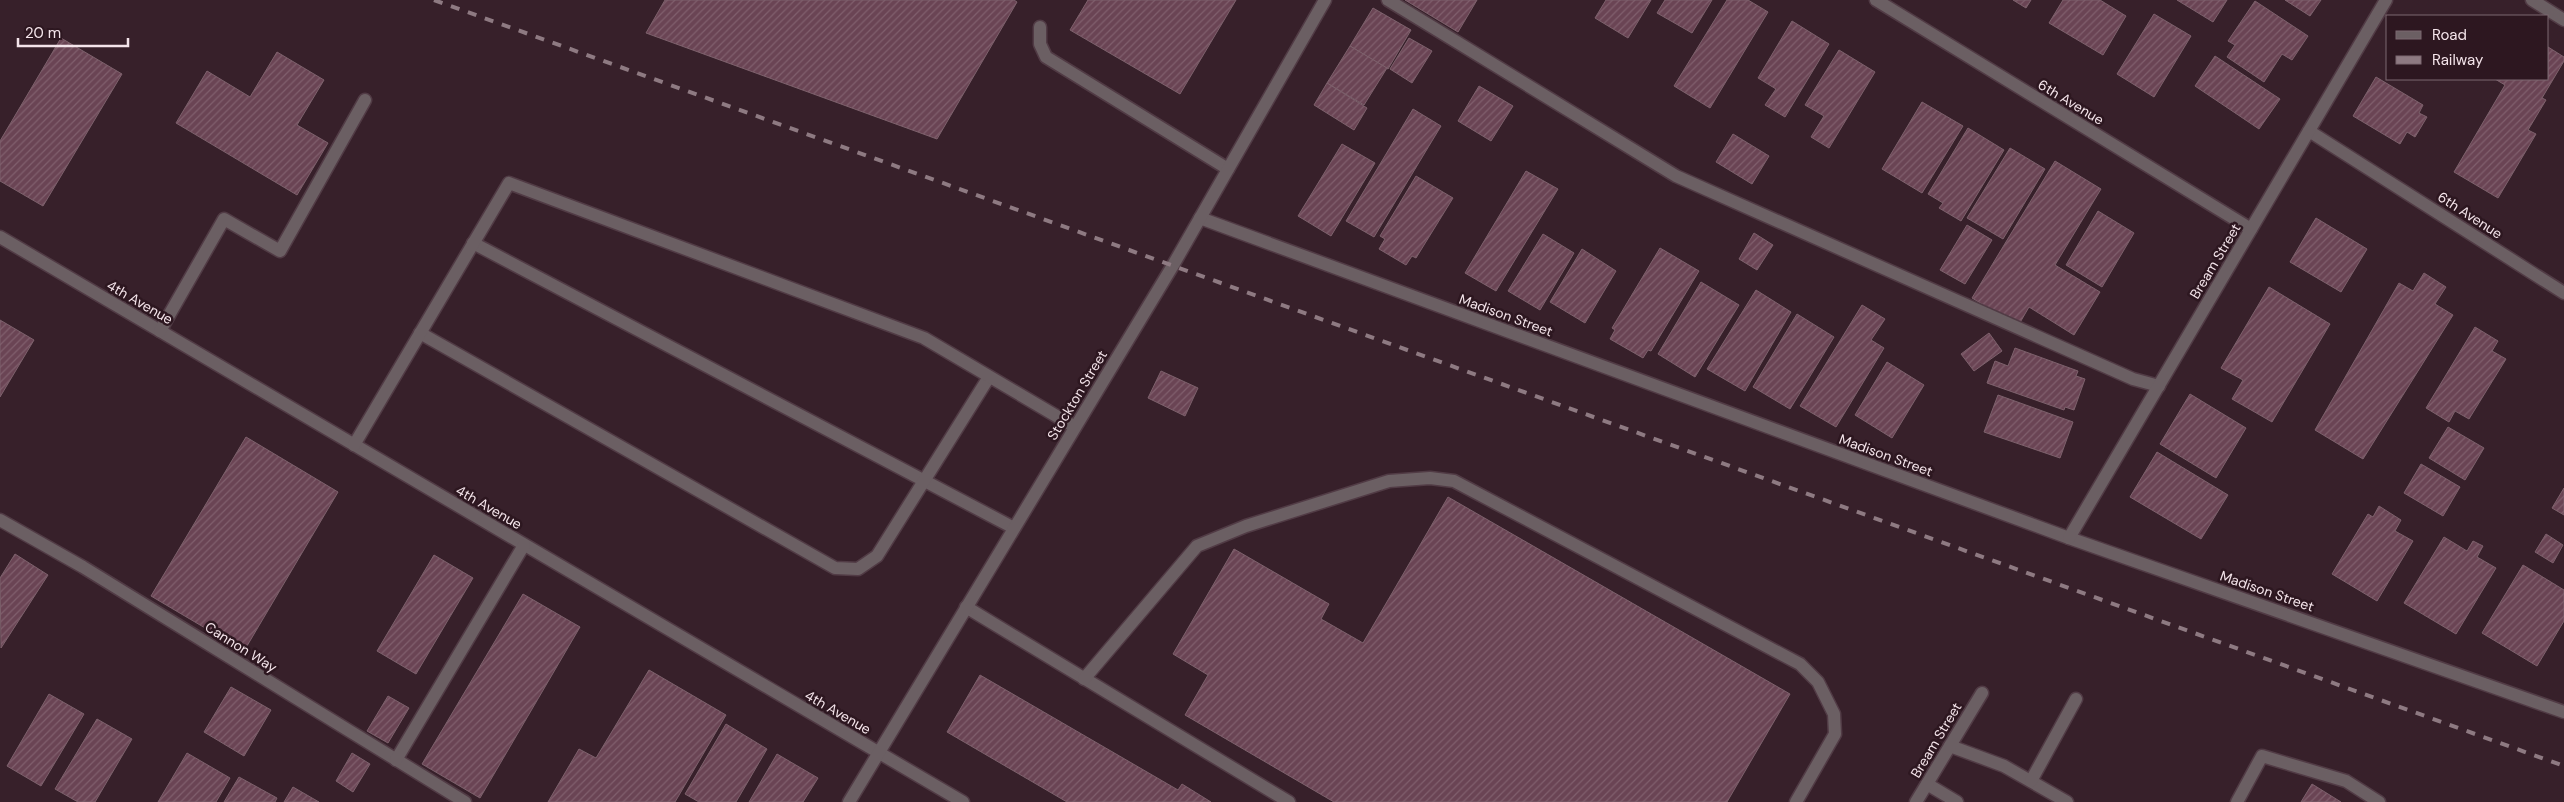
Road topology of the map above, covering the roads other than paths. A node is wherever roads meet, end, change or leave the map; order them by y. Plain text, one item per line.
1 (1325, 0) edge
2 (1388, 0) edge
3 (1876, 0) edge
4 (2386, 0) edge
5 (2532, 0) edge
6 (2564, 20) edge
7 (1040, 27) dead end
8 (364, 100) dead end
9 (2309, 131) junction
10 (1228, 168) junction
11 (1200, 218) junction
12 (2251, 229) junction
13 (0, 237) edge
14 (473, 243) junction
15 (2564, 293) edge
16 (160, 331) junction
17 (420, 334) junction
18 (989, 377) junction
19 (2159, 386) junction
20 (1075, 427) junction
21 (354, 445) junction
22 (925, 481) junction
23 (0, 520) edge
24 (1014, 528) junction
25 (2069, 538) junction
26 (524, 545) junction
27 (966, 607) junction
28 (1084, 679) junction
29 (1982, 693) dead end
30 (2076, 699) dead end
31 (2564, 712) edge
32 (1950, 746) junction
33 (878, 753) junction
34 (396, 760) junction
35 (2031, 781) junction
36 (1927, 784) junction
37 (465, 802) edge
38 (849, 802) edge
39 (964, 802) edge
40 (1289, 802) edge
41 (1796, 802) edge
42 (1916, 802) edge
43 (1957, 802) edge
44 (2067, 802) edge
45 (2236, 802) edge
46 (2379, 802) edge

1 - 10 street, Stockton Street
2 - 19 street
3 - 12 street, 6th Avenue
4 - 9 street, Bream Street
5 - 6 street
7 - 10 street
8 - 16 street
9 - 12 street, Bream Street
9 - 15 street, 6th Avenue
10 - 11 street, Stockton Street
11 - 20 street, Stockton Street
11 - 25 street, Madison Street
12 - 19 street, Bream Street
13 - 16 street, 4th Avenue
14 - 17 street
14 - 18 street
14 - 22 street
16 - 21 street, 4th Avenue
17 - 21 street
17 - 22 street
18 - 20 street
18 - 22 street
19 - 25 street, Bream Street
20 - 24 street, Stockton Street
21 - 26 street, 4th Avenue
22 - 24 street
23 - 34 street, Cannon Way
24 - 27 street, Stockton Street
25 - 31 street, Madison Street
26 - 33 street, 4th Avenue
26 - 34 street
27 - 28 street
27 - 33 street, Stockton Street
28 - 40 street
28 - 41 street
29 - 32 street, Bream Street
30 - 35 street
32 - 35 street
32 - 36 street, Bream Street
33 - 38 street, Stockton Street
33 - 39 street, 4th Avenue
34 - 37 street, Cannon Way
35 - 44 street
36 - 42 street, Bream Street
36 - 43 street
45 - 46 street

